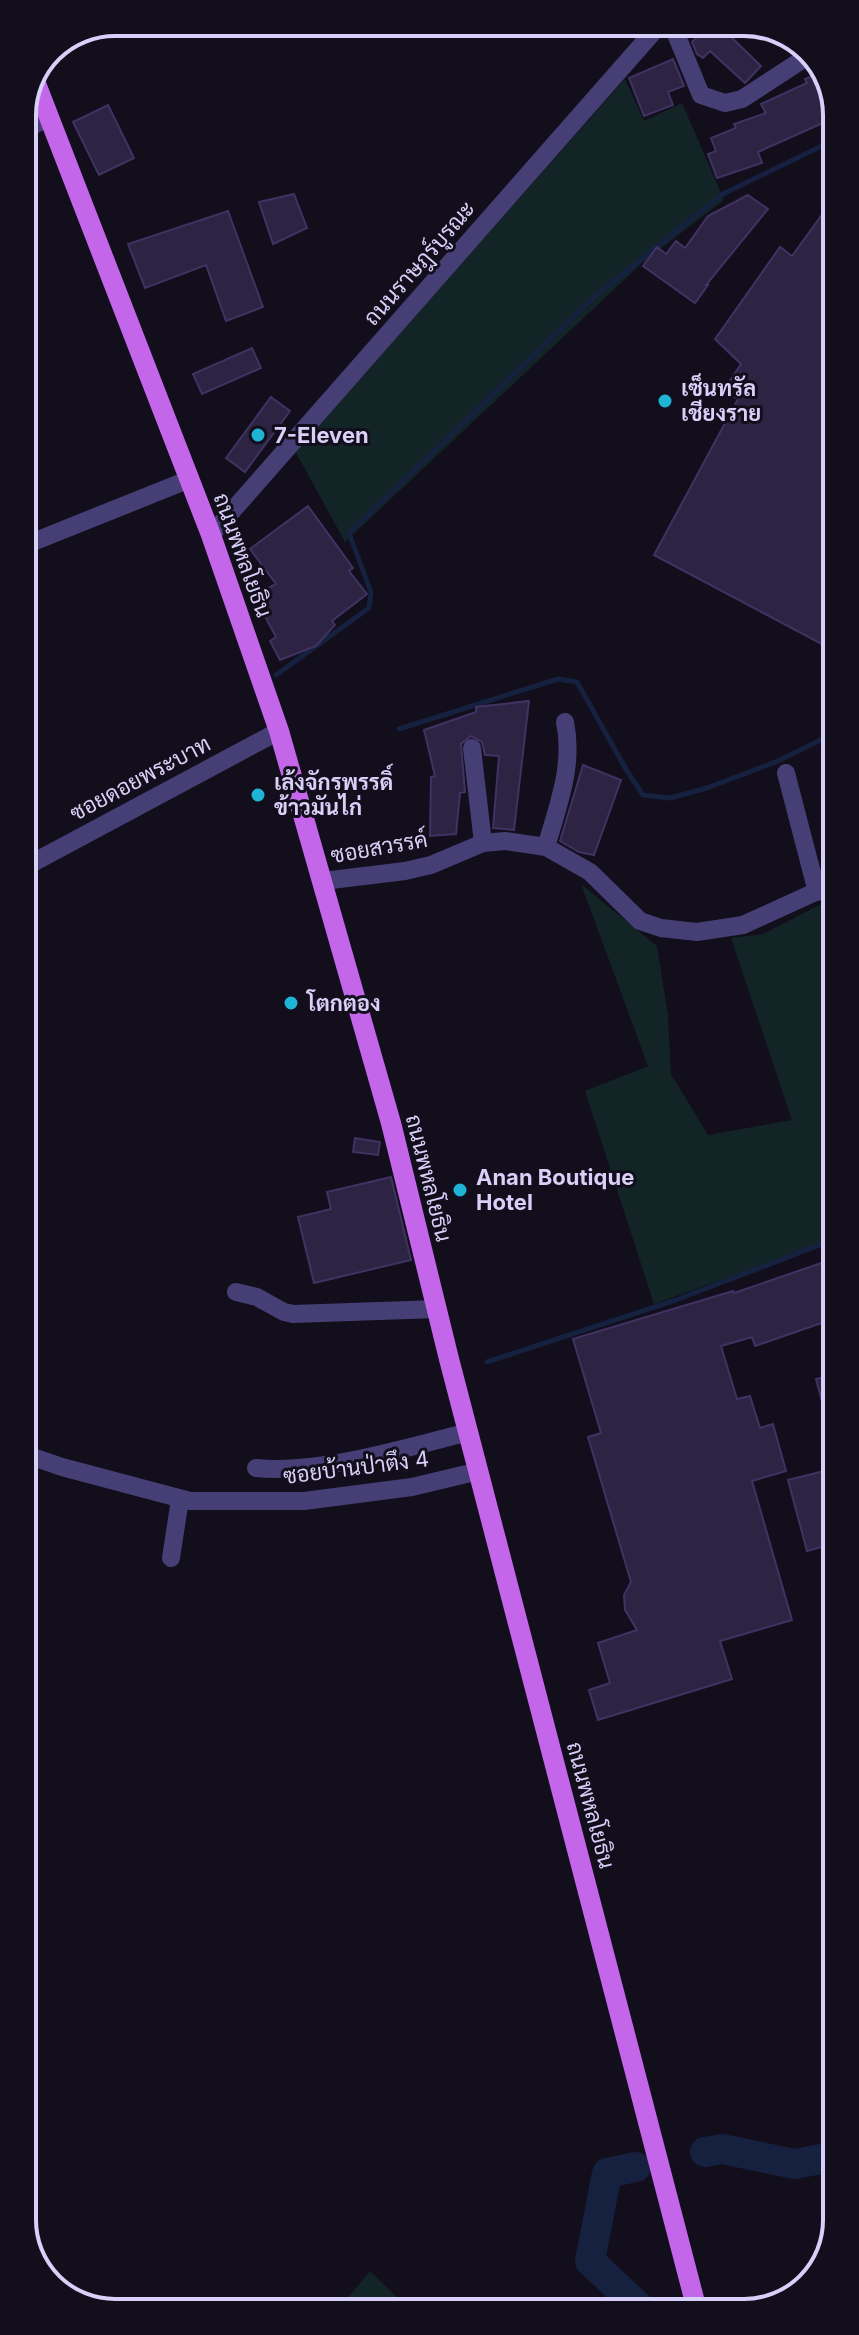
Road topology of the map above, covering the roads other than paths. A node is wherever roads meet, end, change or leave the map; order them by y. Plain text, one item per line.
1 (650, 36) edge
2 (677, 36) edge
3 (801, 61) edge
4 (40, 93) edge
5 (49, 118) junction
6 (36, 124) edge
7 (190, 479) junction
8 (211, 535) junction
9 (36, 541) edge
10 (565, 722) dead end
11 (279, 731) junction
12 (472, 748) dead end
13 (786, 773) dead end
14 (483, 843) junction
15 (546, 847) junction
16 (36, 861) edge
17 (323, 881) junction
18 (823, 889) edge
19 (817, 892) junction
20 (236, 1292) dead end
21 (437, 1309) junction
22 (469, 1432) junction
23 (36, 1458) edge
24 (256, 1468) dead end
25 (479, 1471) junction
26 (185, 1500) junction
27 (171, 1558) dead end
28 (694, 2299) edge

1 - 8 street, ถนนราษฎร์บูรณะ
2 - 3 street
4 - 5 main road, ถนนพหลโยธิน
5 - 6 street
5 - 7 main road, ถนนพหลโยธิน
7 - 8 main road, ถนนพหลโยธิน
7 - 9 street
8 - 11 main road, ถนนพหลโยธิน
10 - 15 street
11 - 16 street, ซอยดอยพระบาท
11 - 17 main road, ถนนพหลโยธิน
12 - 14 street
13 - 19 street
14 - 15 street, ซอยสวรรค์
14 - 17 street, ซอยสวรรค์
15 - 19 street, ซอยสวรรค์
17 - 21 main road, ถนนพหลโยธิน
18 - 19 street, ซอยสวรรค์
20 - 21 street
21 - 22 main road, ถนนพหลโยธิน
22 - 24 street
22 - 25 main road, ถนนพหลโยธิน
23 - 26 street, ซอยบ้านป่าตึง 4
25 - 26 street, ซอยบ้านป่าตึง 4
25 - 28 main road, ถนนพหลโยธิน
26 - 27 street

